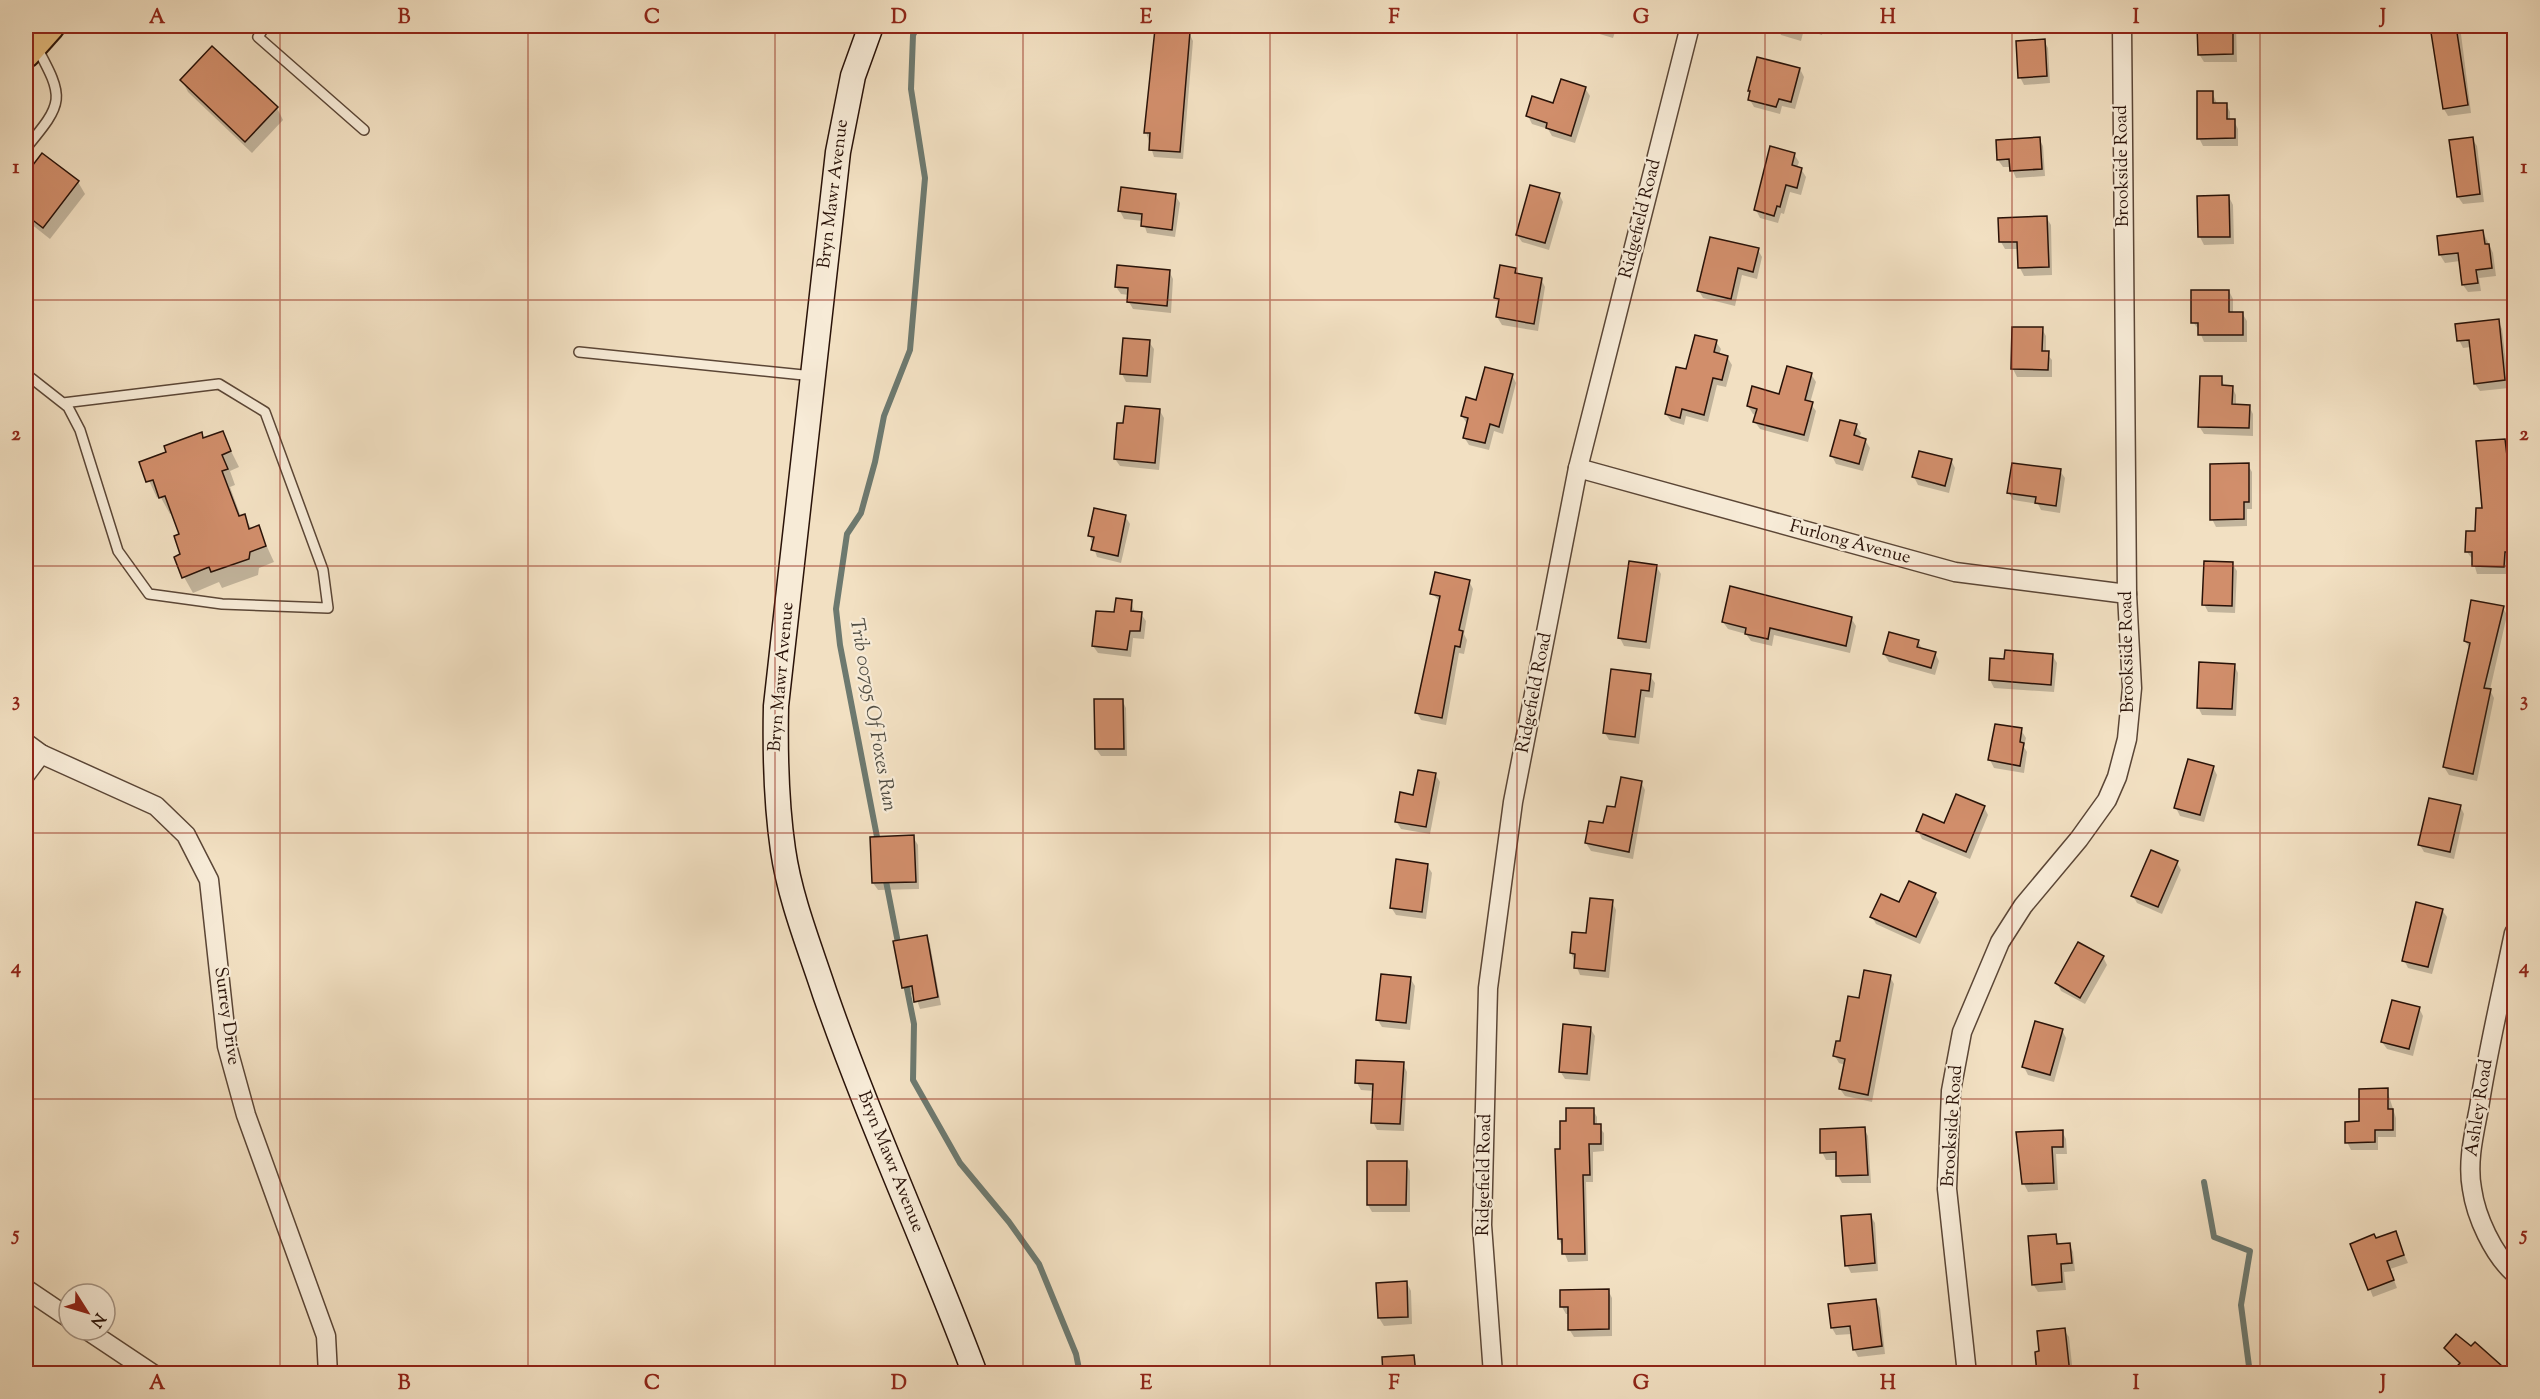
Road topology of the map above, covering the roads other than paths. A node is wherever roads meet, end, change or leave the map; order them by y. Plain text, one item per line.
1 (265, 26) edge
2 (871, 26) edge
3 (1690, 26) edge
4 (2122, 26) edge
5 (37, 40) edge
6 (364, 130) dead end
7 (26, 148) edge
8 (579, 352) dead end
9 (26, 374) edge
10 (813, 376) junction
11 (63, 403) junction
12 (1578, 468) junction
13 (2127, 594) junction
14 (26, 743) edge
15 (41, 754) junction
16 (26, 774) edge
17 (2514, 933) edge
18 (2514, 1273) edge
19 (26, 1289) edge
20 (57, 1310) edge
21 (105, 1342) edge
22 (153, 1374) edge
23 (328, 1374) edge
24 (975, 1374) edge
25 (1493, 1374) edge
26 (1967, 1374) edge

1 - 6 lane
2 - 10 main road, Bryn Mawr Avenue
3 - 12 street, Ridgefield Road
4 - 13 street, Brookside Road
5 - 7 lane
8 - 10 lane
9 - 11 lane
10 - 24 main road, Bryn Mawr Avenue
11 - 11 lane
12 - 13 street, Furlong Avenue
12 - 25 street, Ridgefield Road
13 - 26 street, Brookside Road
14 - 15 street, Surrey Drive
15 - 16 street
15 - 23 street, Surrey Drive
17 - 18 street, Ashley Road
19 - 20 street
21 - 22 street

